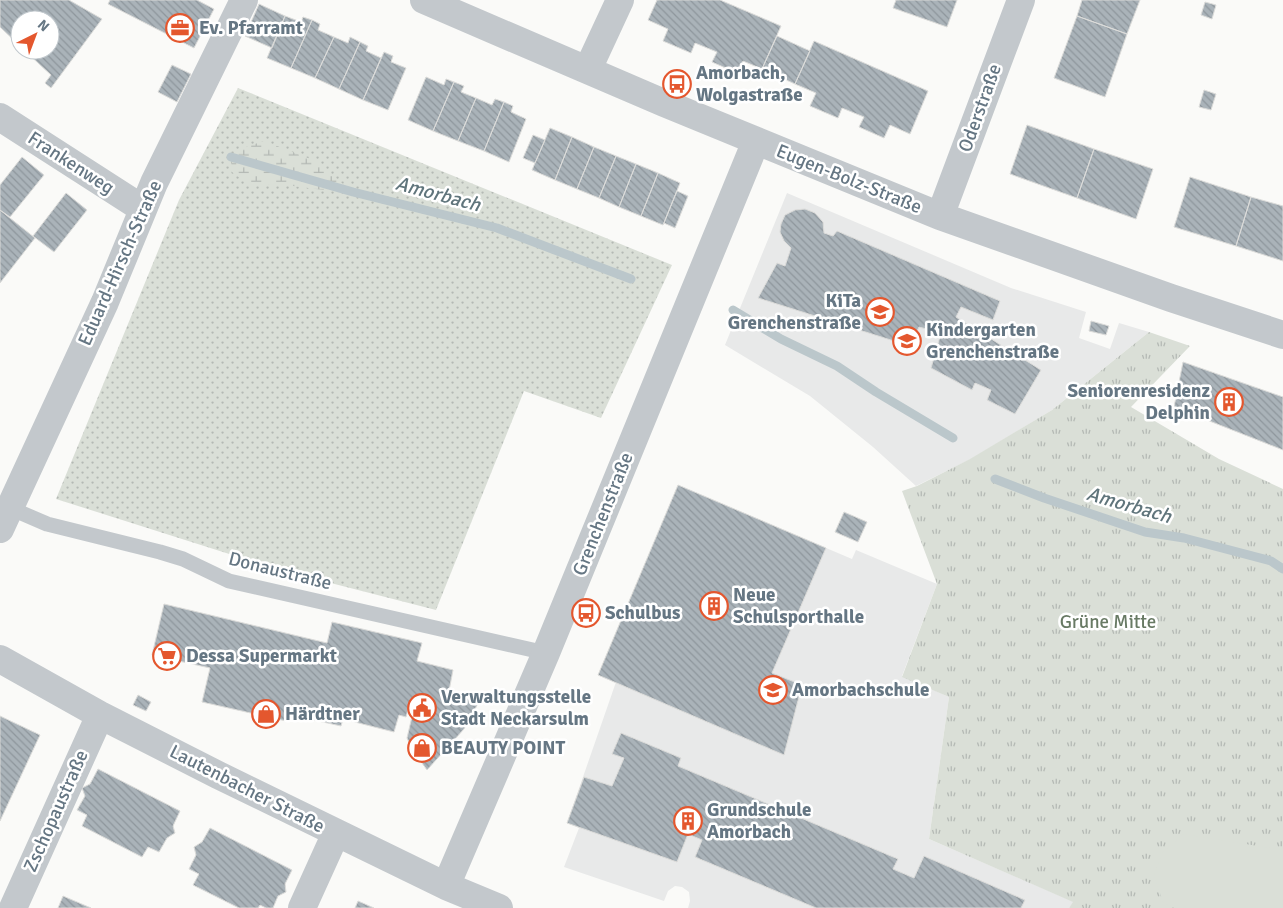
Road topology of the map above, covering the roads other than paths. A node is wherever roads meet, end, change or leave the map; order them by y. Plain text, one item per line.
1 (244, 0) edge
2 (424, 0) edge
3 (620, 0) edge
4 (1020, 0) edge
5 (588, 69) junction
6 (0, 117) edge
7 (756, 141) junction
8 (143, 209) junction
9 (940, 216) junction
10 (1283, 335) edge
11 (5, 518) edge
12 (546, 653) junction
13 (0, 659) edge
14 (100, 715) junction
15 (336, 833) junction
16 (446, 886) junction
17 (13, 908) edge
18 (302, 908) edge
19 (499, 908) edge

1 - 8 street, Eduard-Hirsch-Straße
2 - 5 street, Eugen-Bolz-Straße
3 - 5 street
4 - 9 street, Oderstraße
5 - 7 street, Eugen-Bolz-Straße
6 - 8 street, Frankenweg
7 - 9 street, Eugen-Bolz-Straße
7 - 12 street, Grenchenstraße
8 - 11 street, Eduard-Hirsch-Straße
9 - 10 street, Eugen-Bolz-Straße
11 - 12 lane, Donaustraße
12 - 16 street, Grenchenstraße
13 - 14 street, Lautenbacher Straße
14 - 15 street, Lautenbacher Straße
14 - 17 street, Zschopaustraße
15 - 16 street, Lautenbacher Straße
15 - 18 street
16 - 19 street, Lautenbacher Straße

